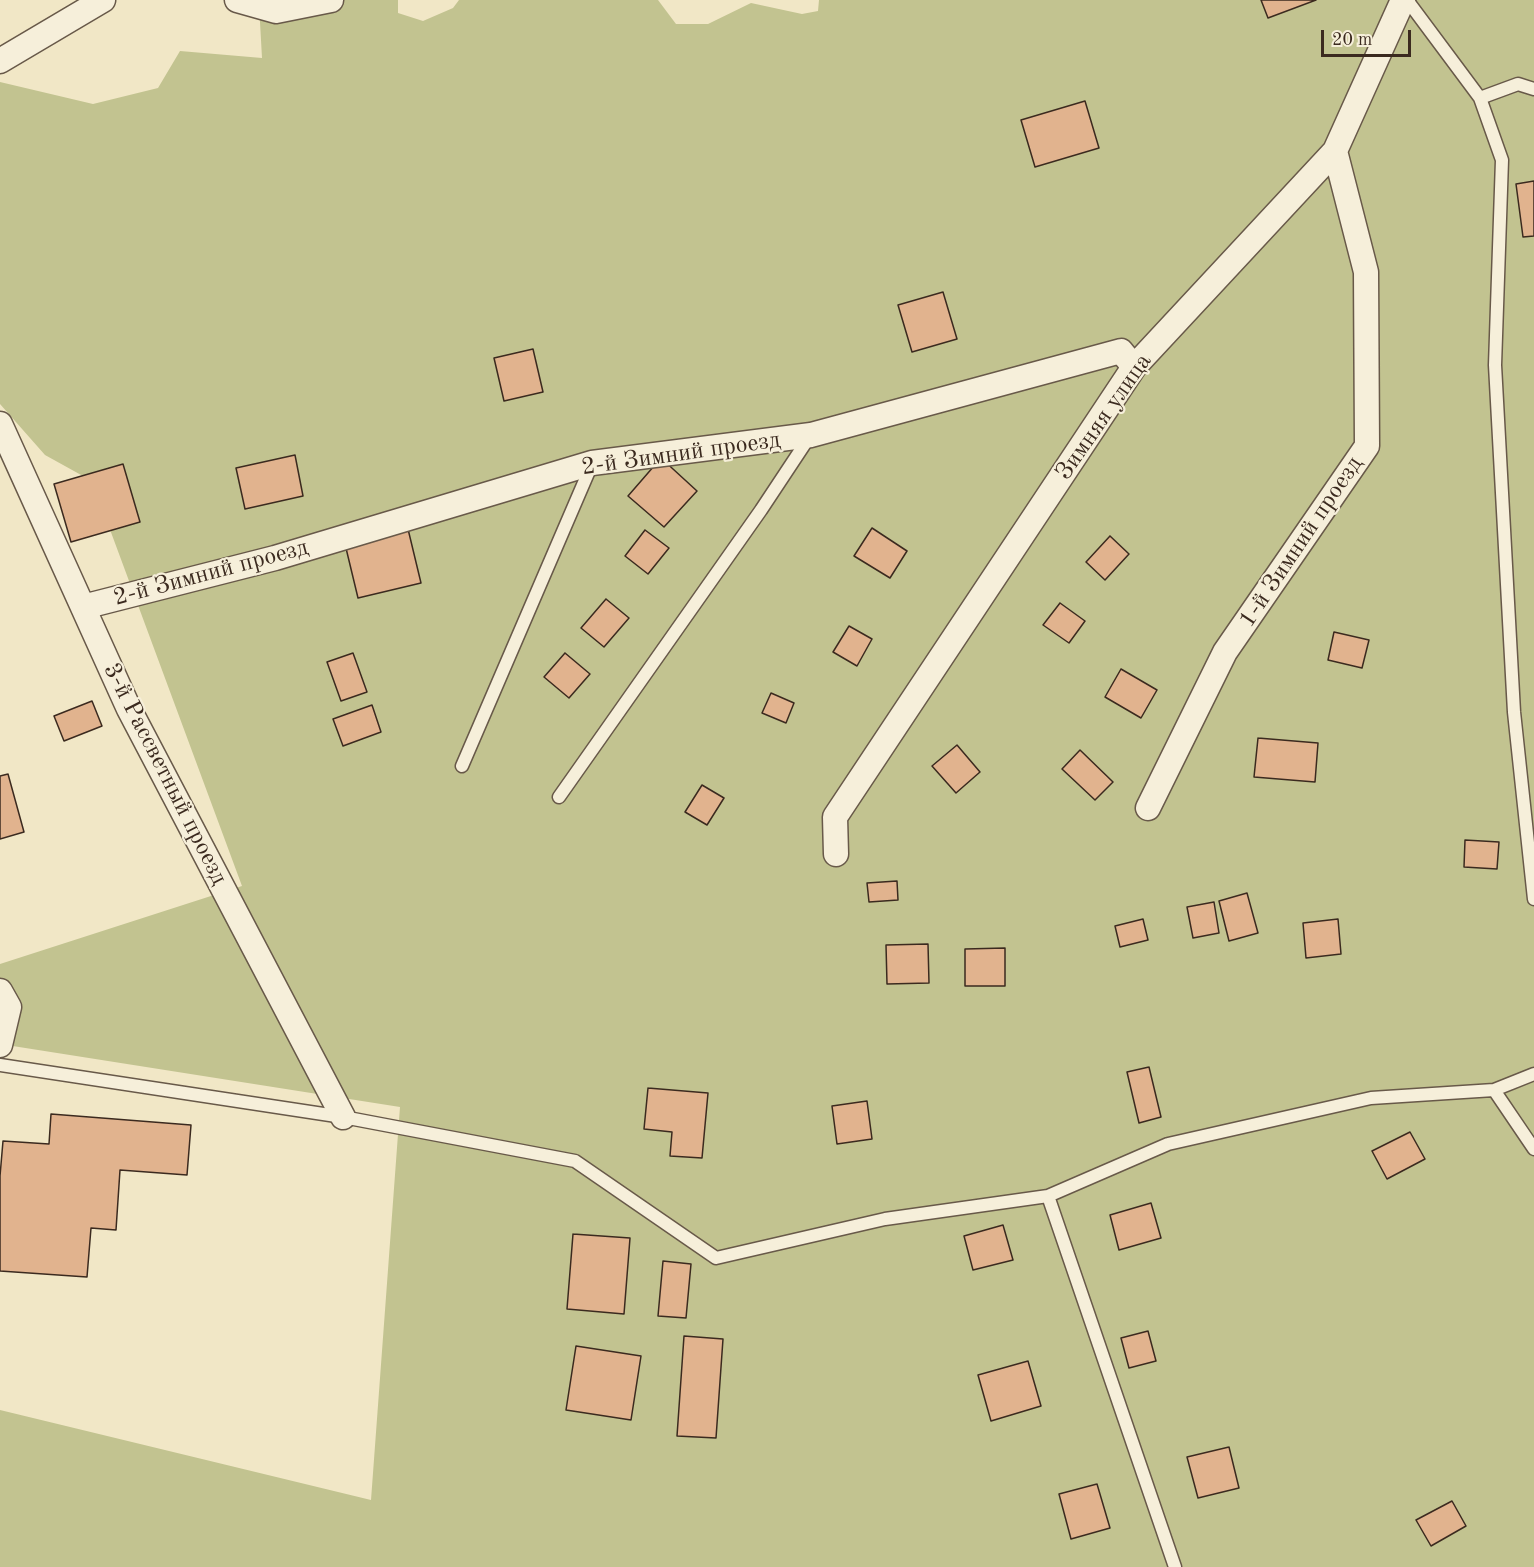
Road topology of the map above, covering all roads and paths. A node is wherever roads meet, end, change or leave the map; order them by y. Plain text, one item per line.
1 (103, 0) edge
2 (237, 0) edge
3 (331, 0) edge
4 (1405, 0) edge
5 (0, 61) edge
6 (1534, 89) edge
7 (1480, 98) junction
8 (1335, 151) junction
9 (1134, 367) junction
10 (0, 424) edge
11 (811, 435) junction
12 (592, 464) junction
13 (83, 607) junction
14 (462, 766) dead end
15 (559, 797) dead end
16 (1148, 808) dead end
17 (836, 854) dead end
18 (1534, 899) edge
19 (4, 999) edge
20 (0, 1045) edge
21 (0, 1065) edge
22 (1534, 1074) edge
23 (1494, 1090) junction
24 (343, 1117) junction
25 (1534, 1149) edge
26 (1048, 1196) junction
27 (1175, 1567) edge

1 - 5 street
2 - 3 street
4 - 7 lane
4 - 8 street, Зимняя улица
6 - 7 lane
7 - 18 lane
8 - 9 street, Зимняя улица
8 - 16 street, 1-й Зимний проезд
9 - 11 street, 2-й Зимний проезд
9 - 17 street, Зимняя улица
10 - 13 street, 3-й Рассветный проезд
11 - 12 street, 2-й Зимний проезд
11 - 15 lane
12 - 13 street, 2-й Зимний проезд
12 - 14 lane
13 - 24 street, 3-й Рассветный проезд
19 - 20 street
21 - 24 lane
22 - 23 lane
23 - 25 lane
23 - 26 lane
24 - 26 lane
26 - 27 lane

